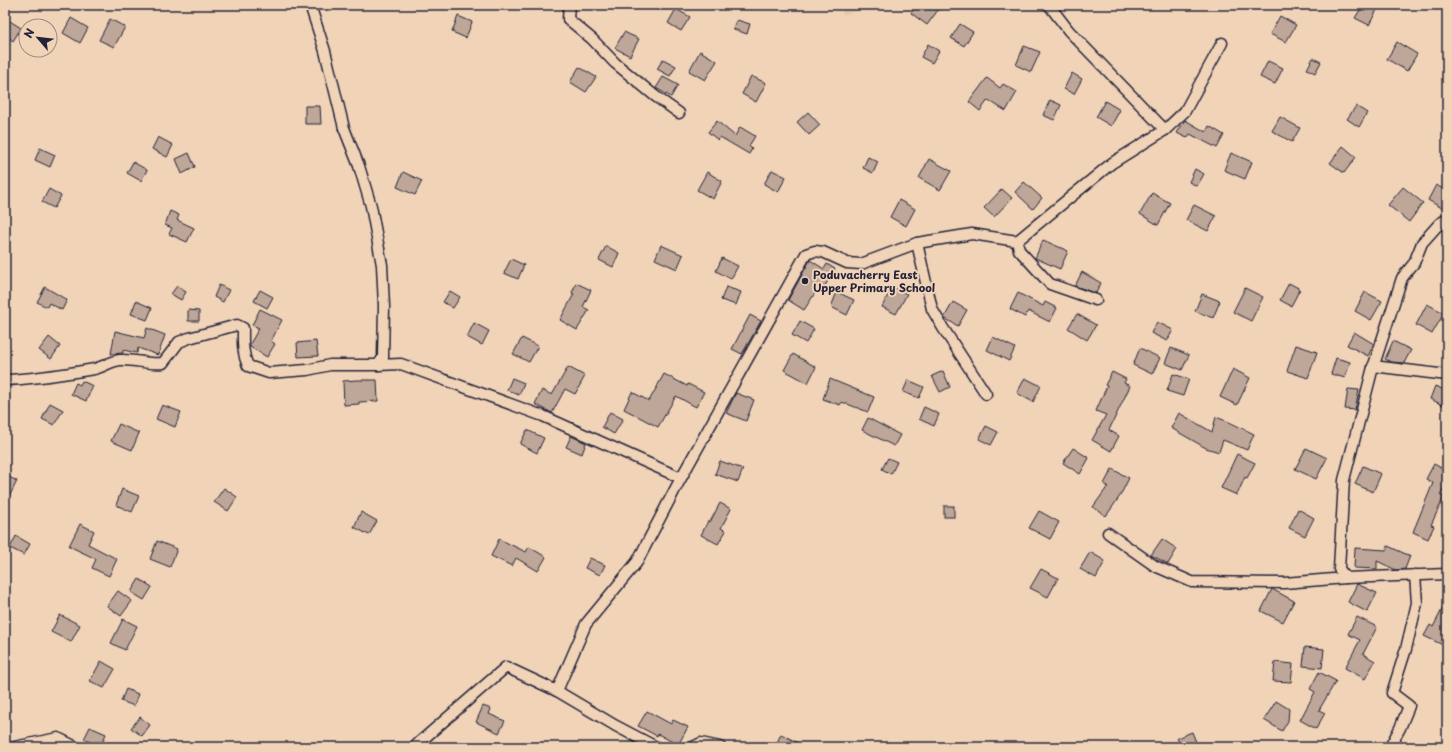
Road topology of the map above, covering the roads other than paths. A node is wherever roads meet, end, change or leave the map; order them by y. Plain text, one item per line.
1 (310, 5) edge
2 (569, 5) edge
3 (1049, 5) edge
4 (1222, 43) dead end
5 (679, 113) dead end
6 (1165, 130) junction
7 (1447, 220) edge
8 (1017, 241) junction
9 (918, 243) junction
10 (1096, 300) dead end
11 (378, 365) junction
12 (1373, 366) junction
13 (1447, 375) edge
14 (5, 380) edge
15 (986, 394) dead end
16 (681, 478) junction
17 (1108, 533) dead end
18 (1447, 574) edge
19 (1415, 575) junction
20 (1346, 578) junction
21 (557, 691) junction
22 (14, 747) edge
23 (76, 747) edge
24 (414, 747) edge
25 (656, 747) edge
26 (693, 747) edge
27 (720, 747) edge
28 (1390, 747) edge

1 - 11 street
2 - 5 street
3 - 6 street
4 - 6 street
6 - 8 street
7 - 12 street
8 - 9 street
8 - 10 street
9 - 15 street
9 - 16 street
11 - 14 street
11 - 16 street
12 - 13 street
12 - 20 street
16 - 21 street
17 - 20 street
18 - 19 street
19 - 20 street
19 - 28 street
21 - 24 street
21 - 25 street
22 - 23 street
26 - 27 street

